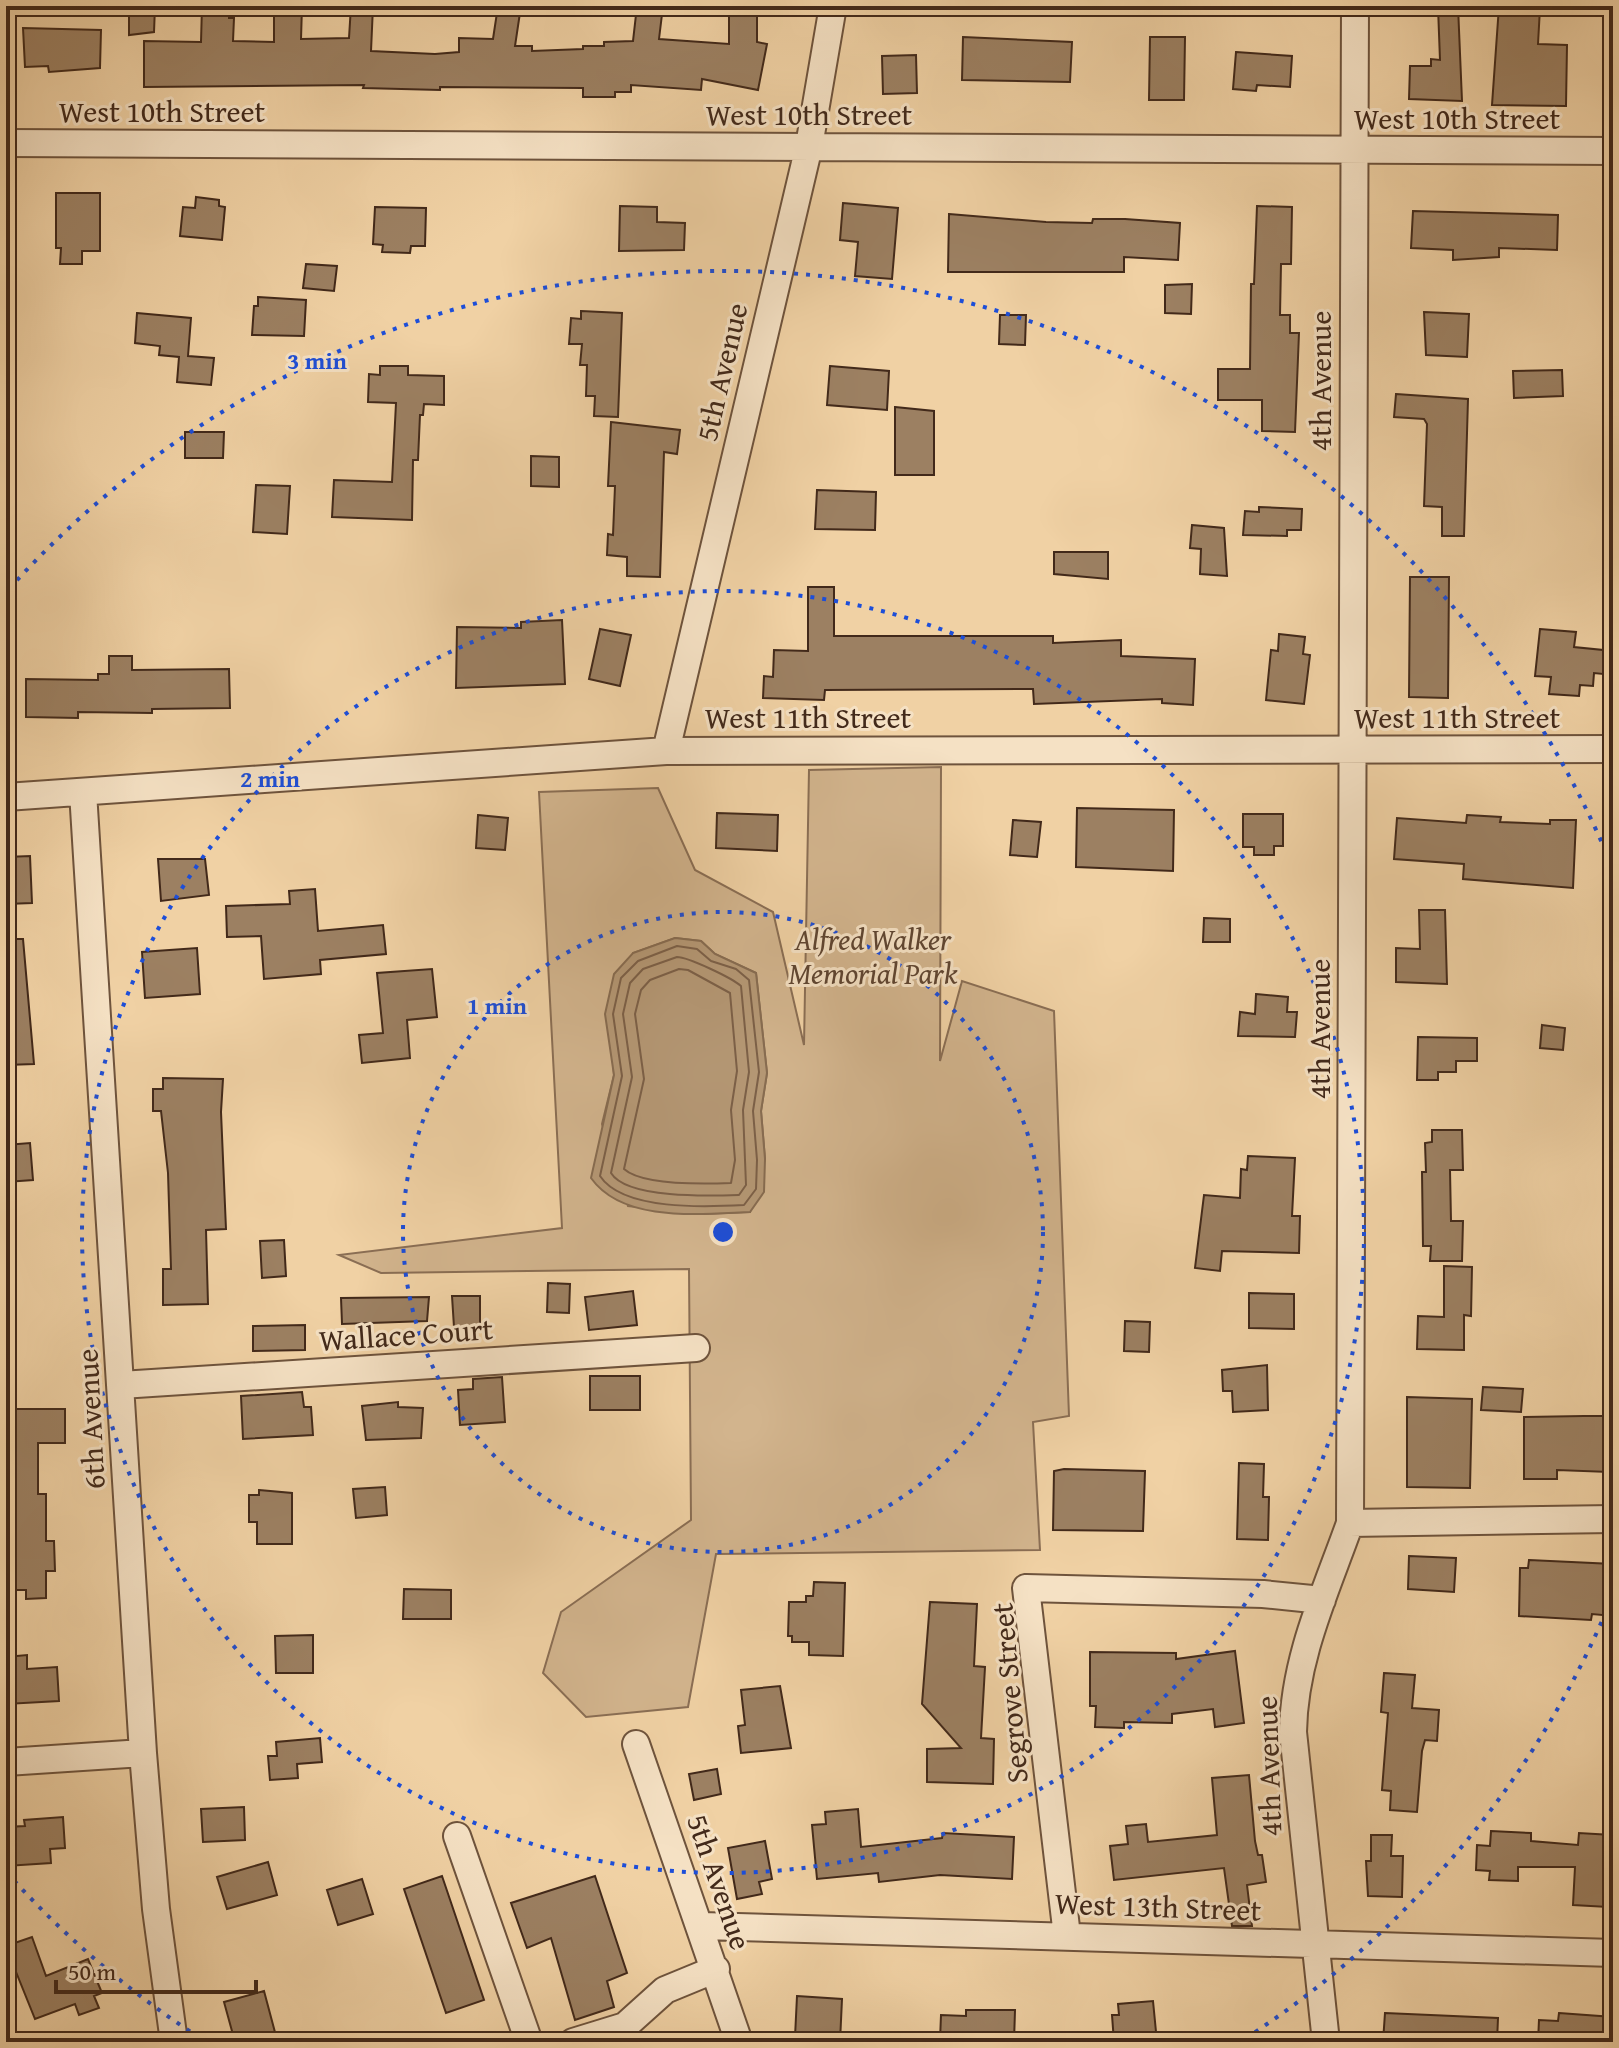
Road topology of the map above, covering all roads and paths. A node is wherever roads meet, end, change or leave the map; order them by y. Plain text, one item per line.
1 (833, 6) edge
2 (1355, 6) edge
3 (6, 143) edge
4 (809, 146) junction
5 (1354, 151) junction
6 (1613, 151) edge
7 (1613, 749) edge
8 (1352, 750) junction
9 (666, 751) junction
10 (83, 792) junction
11 (6, 797) edge
12 (696, 1348) dead end
13 (121, 1385) junction
14 (1613, 1519) edge
15 (1350, 1523) junction
16 (1322, 1600) junction
17 (636, 1744) dead end
18 (143, 1753) junction
19 (6, 1762) edge
20 (457, 1836) dead end
21 (702, 1926) junction
22 (1067, 1936) junction
23 (1314, 1944) junction
24 (1613, 1953) edge
25 (716, 1969) junction
26 (174, 2042) edge
27 (529, 2042) edge
28 (573, 2042) edge
29 (739, 2042) edge
30 (1326, 2042) edge

1 - 4 street, 5th Avenue
2 - 5 street, 4th Avenue
3 - 4 street, West 10th Street
4 - 5 street, West 10th Street
4 - 9 street, 5th Avenue
5 - 6 street, West 10th Street
5 - 8 street, 4th Avenue
7 - 8 street, West 11th Street
8 - 9 street, West 11th Street
8 - 15 street, 4th Avenue
9 - 10 street, West 11th Street
10 - 11 street, West 11th Street
10 - 13 street, 6th Avenue
12 - 13 street, Wallace Court
13 - 18 street, 6th Avenue
14 - 15 street
15 - 16 street, 4th Avenue
16 - 22 street, Segrove Street
16 - 23 street, 4th Avenue
17 - 21 street, 5th Avenue
18 - 19 street
18 - 26 street, 6th Avenue
20 - 27 street
21 - 22 street, West 13th Street
21 - 25 street, 5th Avenue
22 - 23 street, West 13th Street
23 - 24 street, West 13th Street
23 - 30 street, 4th Avenue
25 - 28 street
25 - 29 street, 5th Avenue

